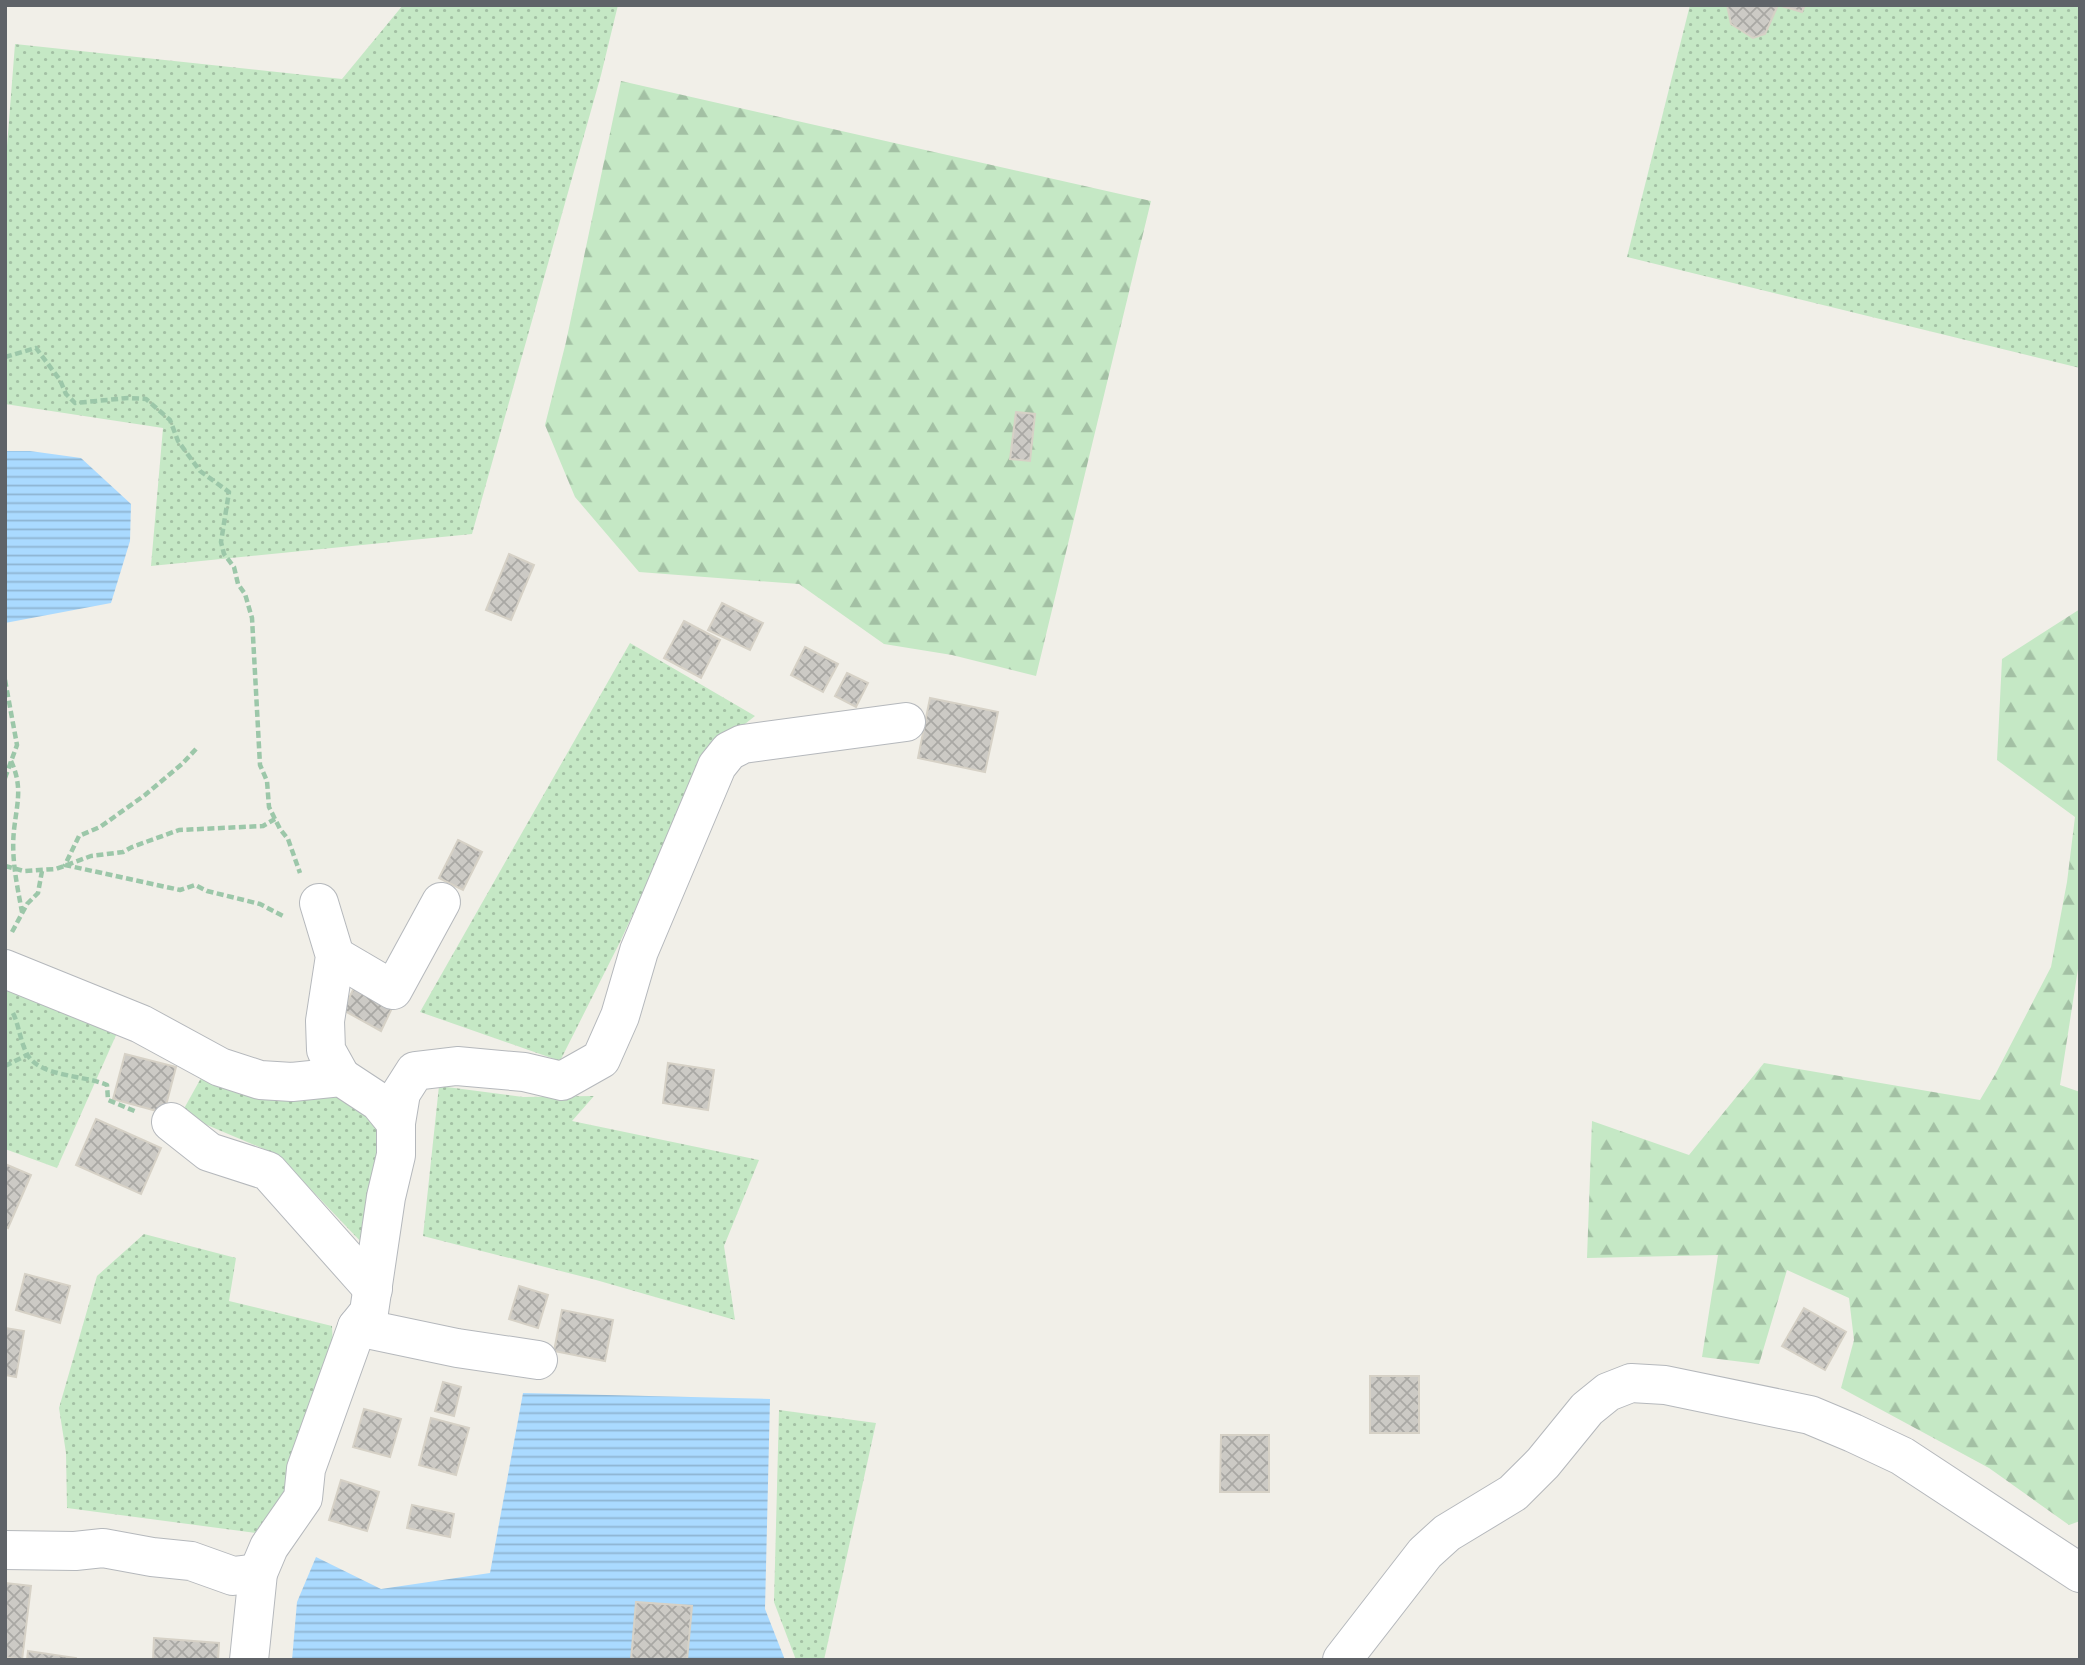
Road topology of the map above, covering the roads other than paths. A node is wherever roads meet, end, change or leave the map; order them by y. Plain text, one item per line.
1 (906, 722) dead end
2 (441, 902) dead end
3 (9, 951) edge
4 (341, 1077) junction
5 (171, 1122) road end
6 (396, 1123) junction
7 (373, 1289) junction
8 (356, 1327) junction
9 (538, 1360) dead end
10 (5, 1550) edge
11 (258, 1573) junction
12 (2080, 1573) edge
13 (249, 1660) edge
14 (1342, 1660) edge

1 - 6 street
2 - 4 street
3 - 4 street
4 - 6 street
5 - 7 street
6 - 7 street
7 - 8 street
8 - 9 street
8 - 11 street
10 - 11 street
11 - 13 street
12 - 14 street

